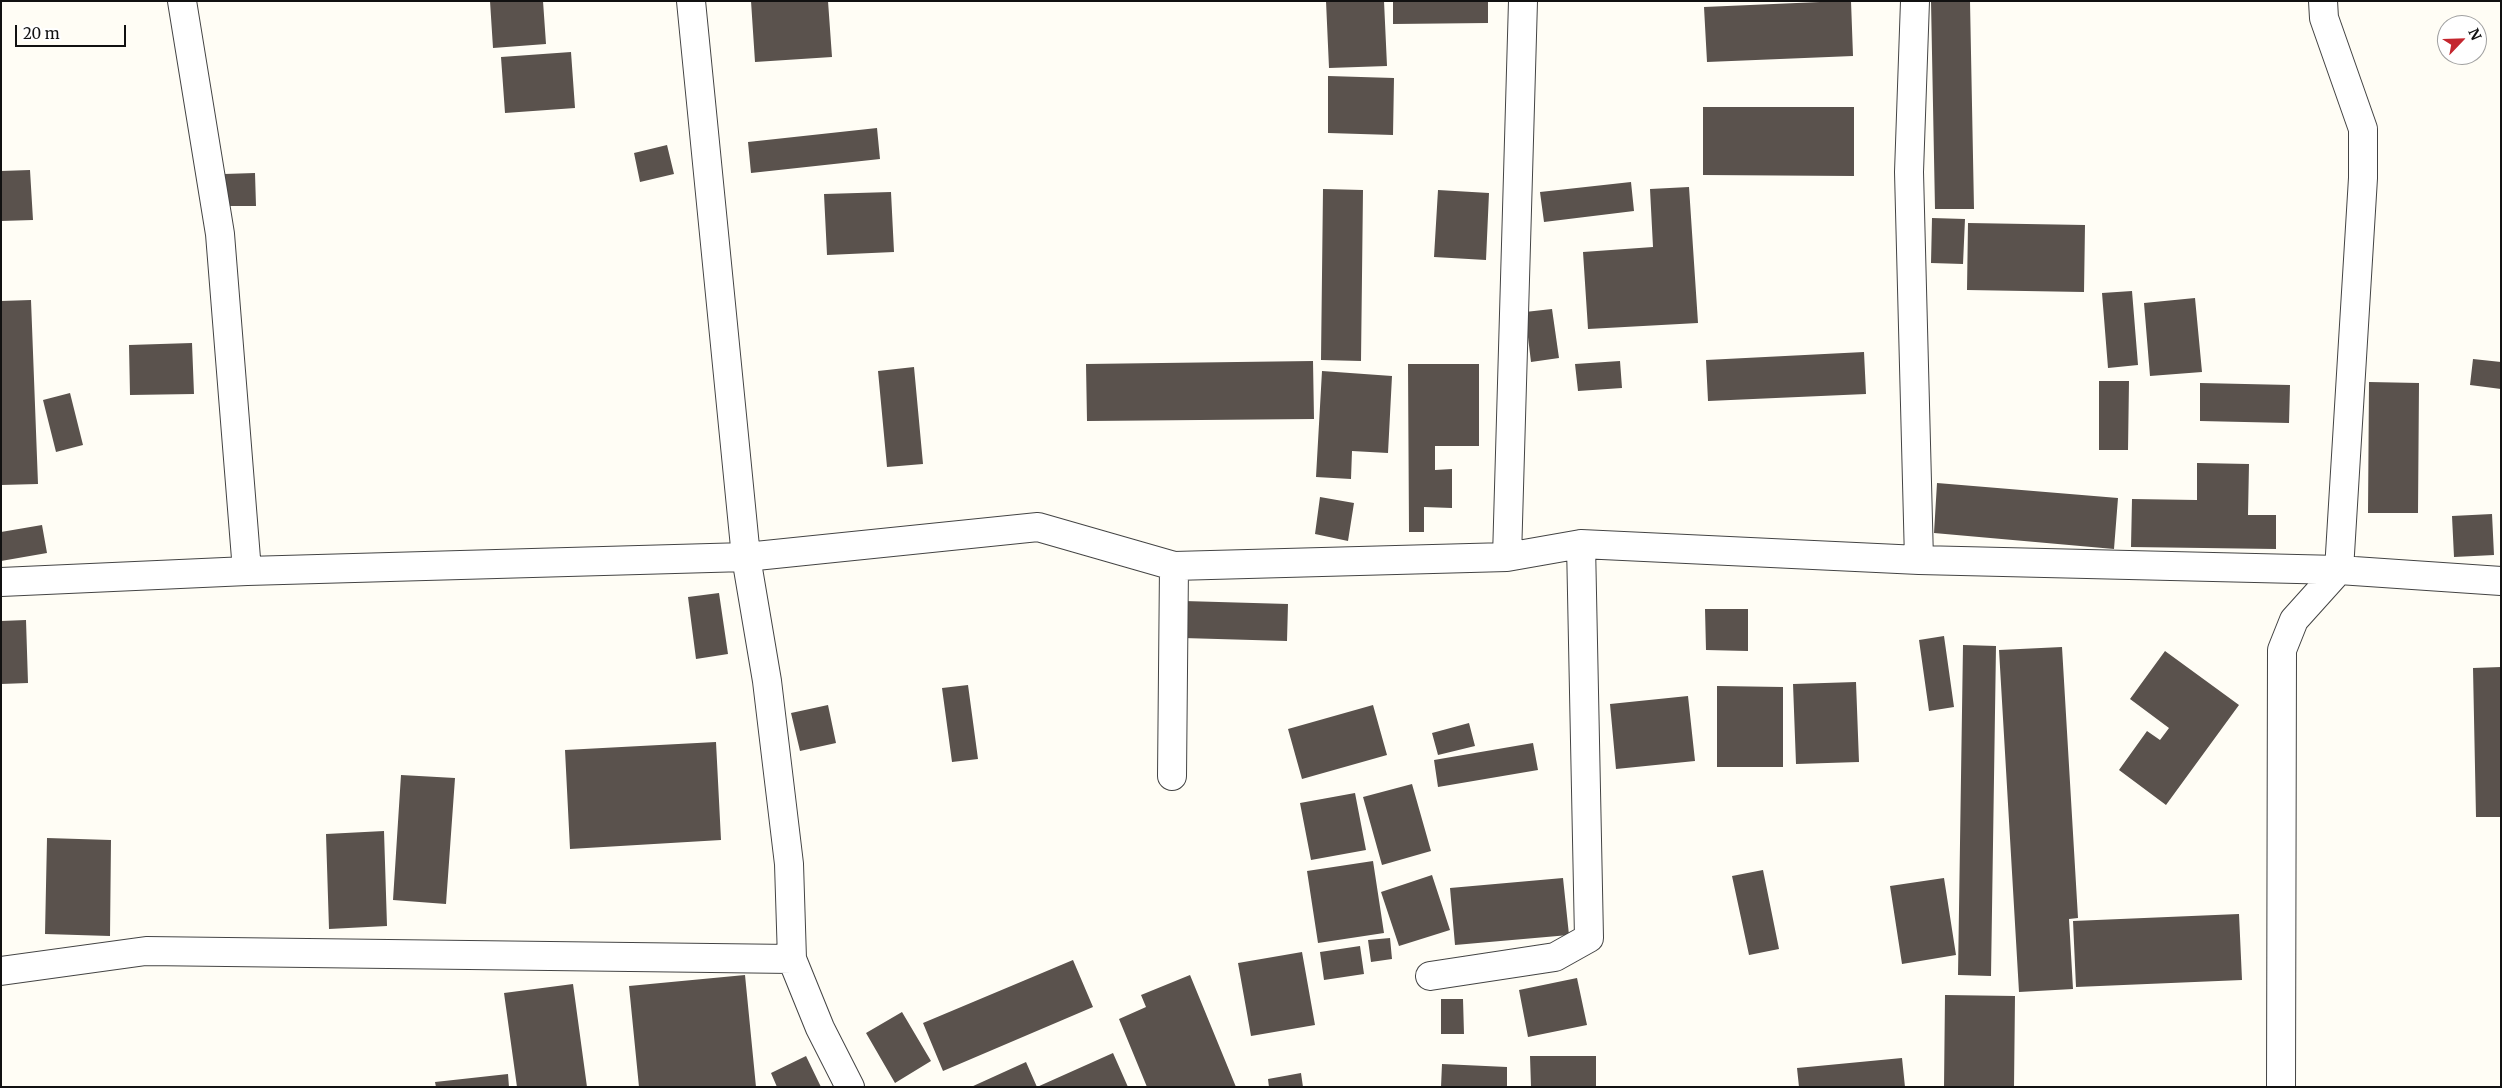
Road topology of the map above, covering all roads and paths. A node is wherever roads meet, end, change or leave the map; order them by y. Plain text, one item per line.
1 (182, 1) edge
2 (691, 1) edge
3 (1523, 1) edge
4 (1915, 1) edge
5 (2323, 1) edge
6 (1581, 544) junction
7 (746, 557) junction
8 (1507, 557) junction
9 (1919, 560) junction
10 (1174, 566) junction
11 (2339, 570) junction
12 (246, 572) junction
13 (2501, 581) edge
14 (1, 582) edge
15 (1172, 776) dead end
16 (792, 959) junction
17 (1, 971) edge
18 (1430, 976) dead end
19 (850, 1087) edge
20 (2281, 1087) edge

1 - 12 street
2 - 7 street
3 - 8 street
4 - 9 street
5 - 11 street
6 - 8 street
6 - 9 street
6 - 18 street
7 - 10 street
7 - 12 street
7 - 16 street
8 - 10 street
9 - 11 street
10 - 15 street
11 - 13 street
11 - 20 street
12 - 14 street
16 - 17 street
16 - 19 street

